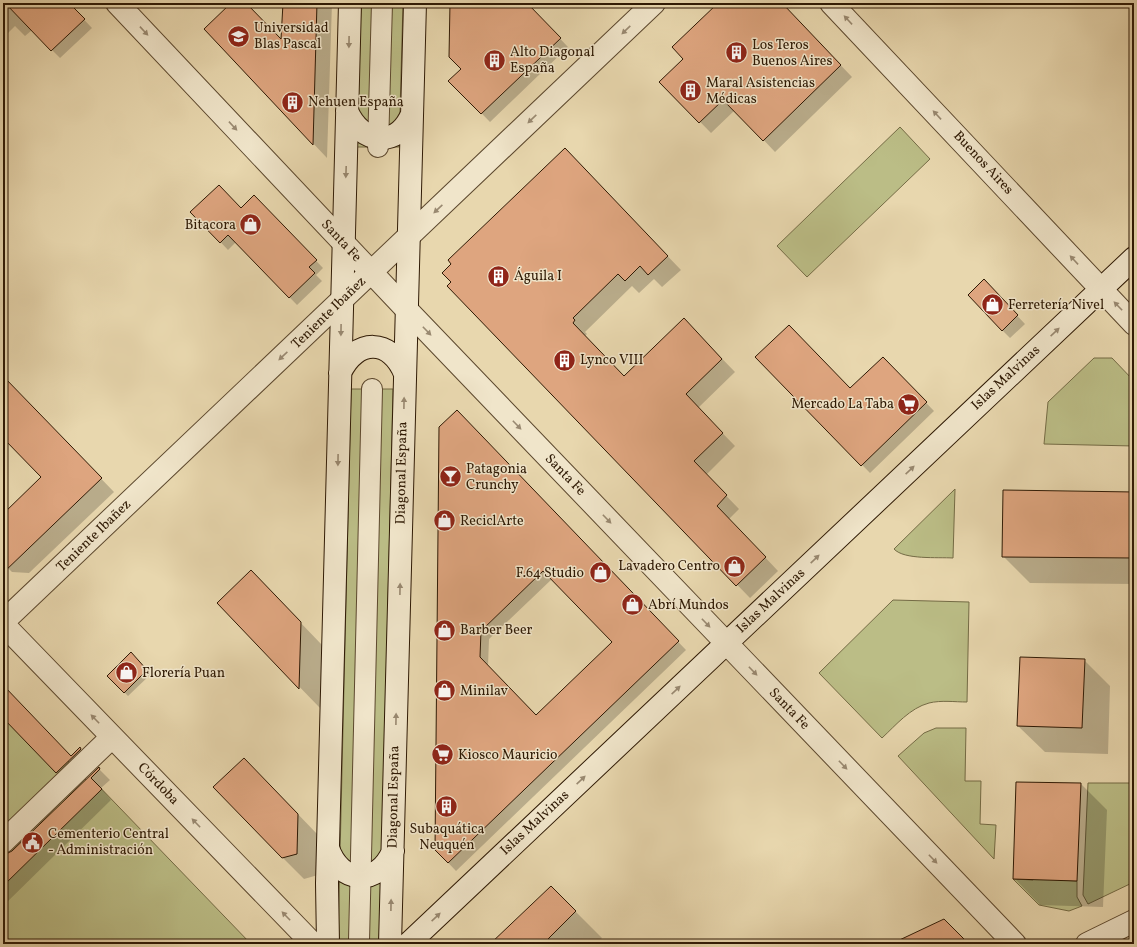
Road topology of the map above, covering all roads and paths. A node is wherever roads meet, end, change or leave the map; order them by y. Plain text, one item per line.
1 (117, 3) edge
2 (350, 3) edge
3 (382, 3) edge
4 (415, 3) edge
5 (654, 3) edge
6 (831, 3) edge
7 (347, 111) junction
8 (412, 114) junction
9 (378, 142) junction
10 (408, 237) junction
11 (343, 244) junction
12 (1134, 258) edge
13 (371, 272) junction
14 (1101, 289) junction
15 (342, 300) junction
16 (407, 310) junction
17 (1134, 324) edge
18 (340, 373) junction
19 (405, 374) junction
20 (372, 389) dead end
21 (3, 623) edge
22 (726, 643) junction
23 (112, 736) junction
24 (3, 842) edge
25 (328, 848) junction
26 (393, 851) junction
27 (361, 876) junction
28 (1134, 921) edge
29 (359, 941) dead end
30 (313, 944) edge
31 (328, 944) edge
32 (390, 944) edge
33 (408, 944) edge
34 (1015, 944) edge
35 (1087, 944) edge

1 -> 11 street, Santa Fe
2 -> 7 street
3 - 9 street
4 - 8 street, Diagonal España
5 -> 10 street, Teniente Ibañez
14 -> 6 street, Buenos Aires
7 - 9 street
7 -> 11 street
8 - 9 street
8 - 10 street, Diagonal España
10 - 13 street, Teniente Ibañez
10 - 16 street, Diagonal España
11 - 13 street, Santa Fe
11 - 15 street
12 - 14 street, Islas Malvinas
13 - 15 street, Teniente Ibañez
13 - 16 street, Santa Fe
17 -> 14 street, Buenos Aires
22 -> 14 street, Islas Malvinas
15 -> 18 street
15 -> 21 street, Teniente Ibañez
16 - 19 street, Diagonal España
16 -> 22 street, Santa Fe
18 - 19 street
18 -> 25 street
26 -> 19 street, Diagonal España
20 - 27 street
23 -> 21 street, Córdoba
33 -> 22 street, Islas Malvinas
22 -> 34 street, Santa Fe
23 - 24 street
30 -> 23 street, Córdoba
25 - 27 street
25 - 31 street
26 - 27 street
32 -> 26 street, Diagonal España
27 - 29 street
28 - 35 street

